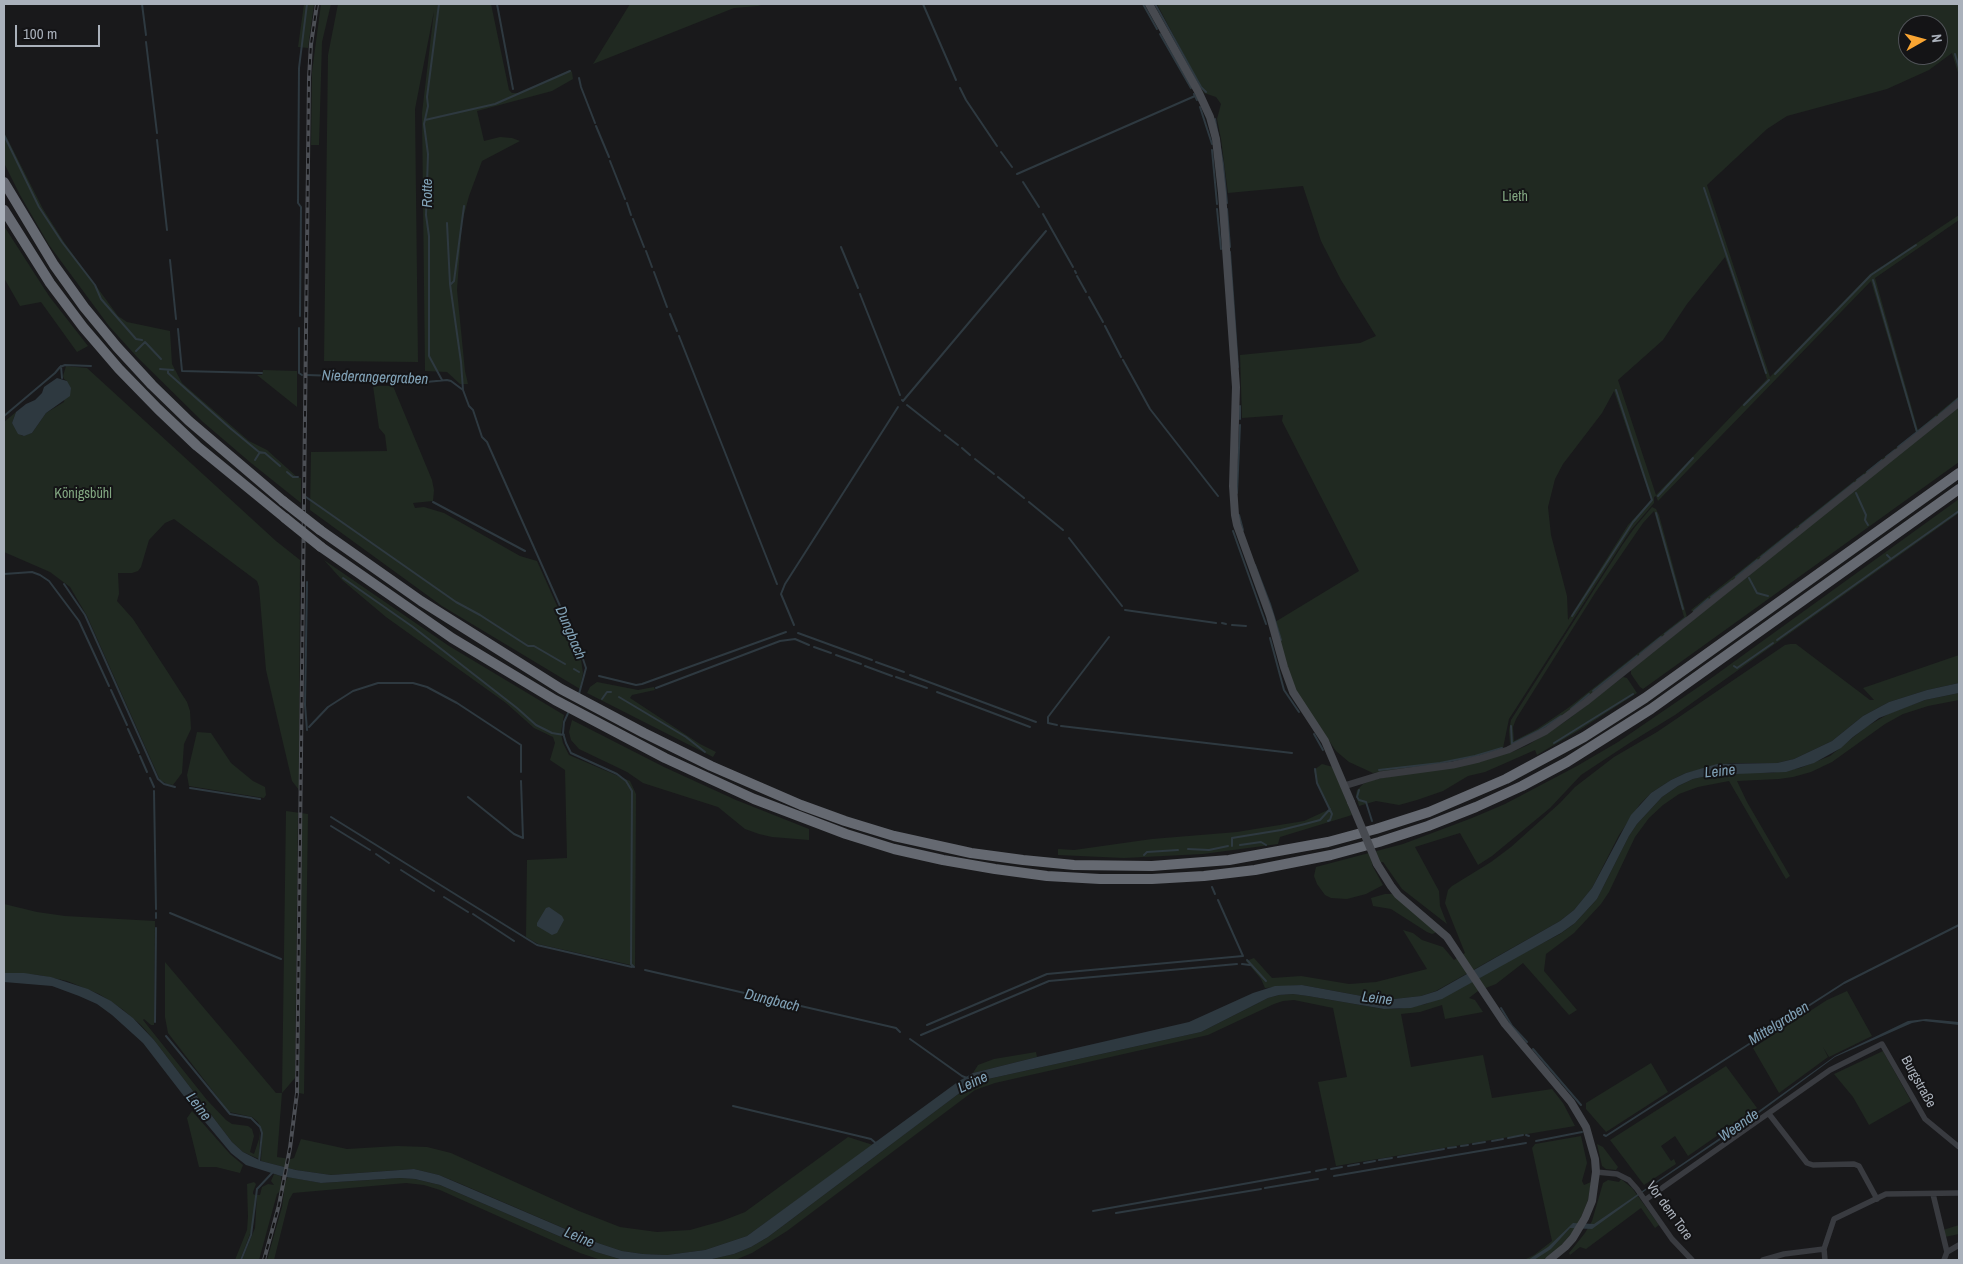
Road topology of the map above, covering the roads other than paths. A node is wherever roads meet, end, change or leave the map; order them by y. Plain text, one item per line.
1 (1149, 4) edge
2 (4, 182) edge
3 (4, 210) edge
4 (1959, 403) edge
5 (1959, 473) edge
6 (1959, 489) edge
7 (1344, 786) junction
8 (1769, 1114) junction
9 (1959, 1147) edge
10 (1596, 1172) junction
11 (1959, 1193) edge
12 (1933, 1194) junction
13 (1644, 1198) junction
14 (1877, 1199) junction
15 (1959, 1245) edge
16 (1824, 1249) junction
17 (1947, 1252) junction
18 (1548, 1260) edge
19 (1692, 1260) edge
20 (1763, 1260) edge
21 (1825, 1260) edge
22 (1944, 1260) edge

1 - 7 main road
2 - 5 highway, bridge
3 - 6 highway, bridge
4 - 7 street
7 - 10 main road, bridge
8 - 9 street, Burgstraße
8 - 13 street
8 - 14 street
10 - 13 street, Vor dem Tore
10 - 18 main road
11 - 12 street
12 - 14 street
12 - 17 street
13 - 19 street, Vor dem Tore
14 - 16 street
15 - 17 street
16 - 20 street
16 - 21 street
17 - 22 street

